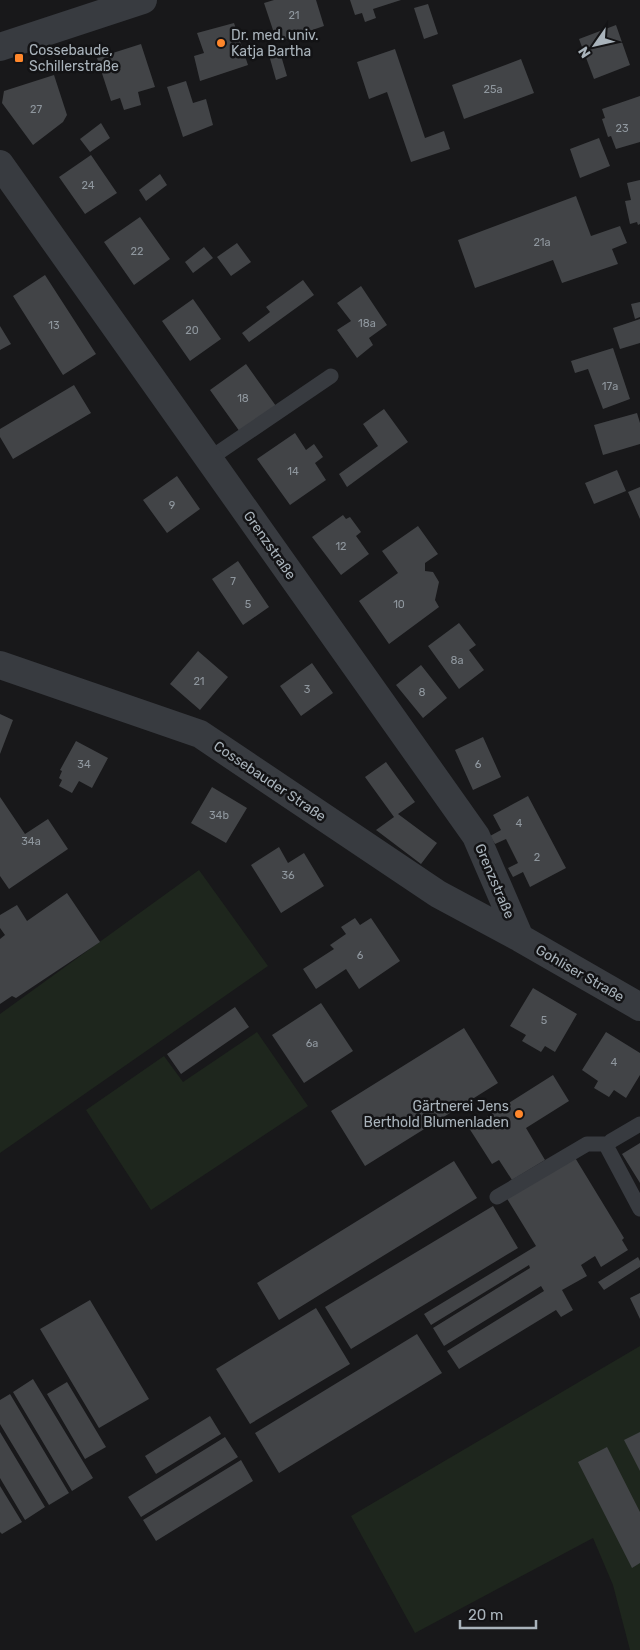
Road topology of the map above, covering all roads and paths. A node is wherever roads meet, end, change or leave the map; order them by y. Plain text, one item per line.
1 (143, 0) edge
2 (0, 47) edge
3 (0, 164) edge
4 (331, 376) dead end
5 (209, 459) junction
6 (0, 665) edge
7 (520, 938) junction
8 (640, 1008) edge
9 (640, 1124) edge
10 (608, 1144) junction
11 (497, 1196) dead end
12 (640, 1209) edge

1 - 2 street
3 - 5 street, Grenzstraße
4 - 5 lane
5 - 7 street, Grenzstraße
6 - 7 street, Cossebauder Straße
7 - 8 street, Gohliser Straße
9 - 10 lane
10 - 11 lane
10 - 12 lane

